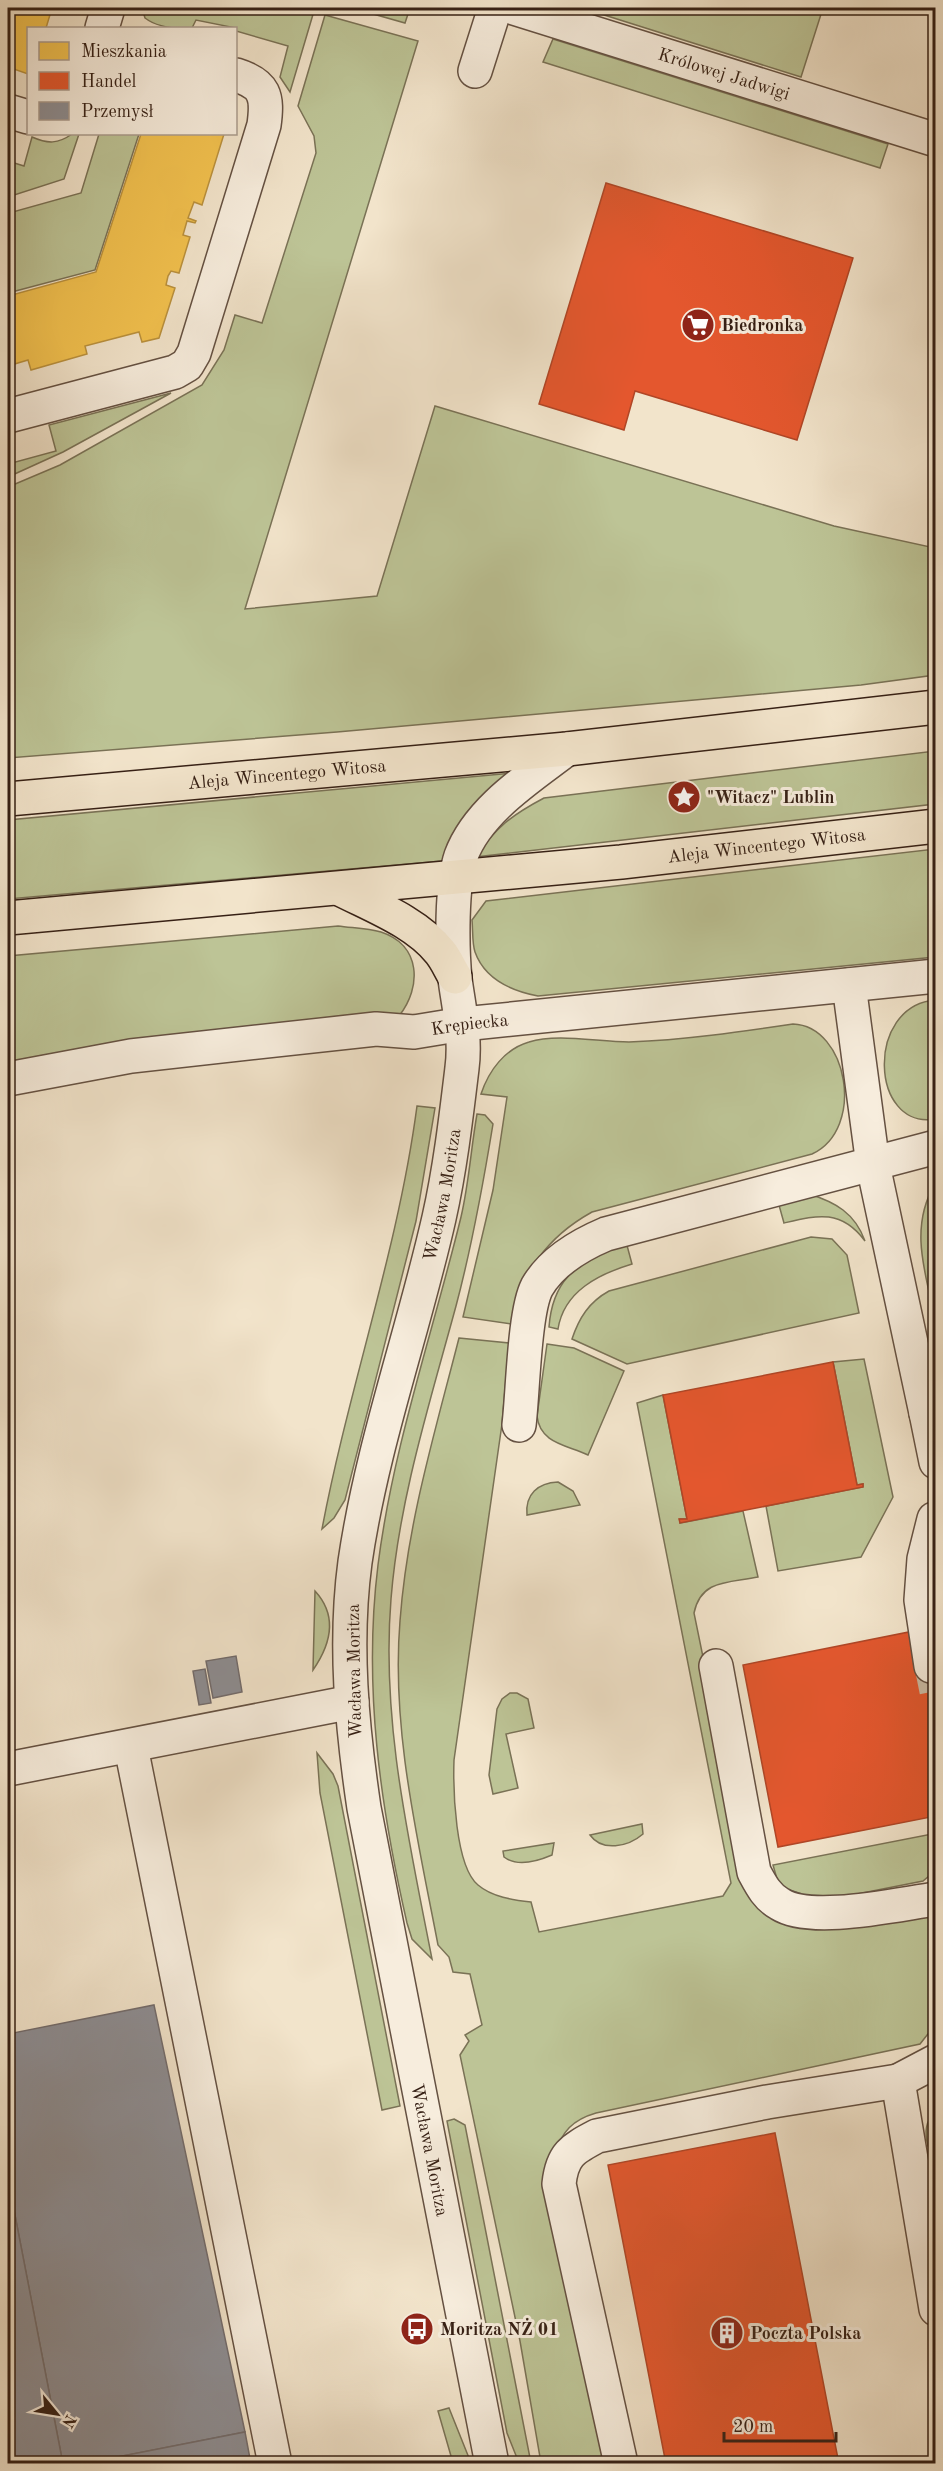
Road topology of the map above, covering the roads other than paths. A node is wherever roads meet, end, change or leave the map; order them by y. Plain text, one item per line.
1 (108, 8) edge
2 (495, 8) edge
3 (514, 8) edge
4 (102, 27) edge
5 (475, 71) dead end
6 (237, 75) edge
7 (8, 111) edge
8 (27, 117) edge
9 (936, 140) edge
10 (8, 416) edge
11 (936, 707) edge
12 (567, 750) junction
13 (8, 798) edge
14 (936, 826) edge
15 (455, 878) junction
16 (340, 889) junction
17 (8, 918) edge
18 (936, 976) edge
19 (455, 977) junction
20 (849, 985) junction
21 (463, 1024) junction
22 (8, 1078) edge
23 (936, 1147) edge
24 (873, 1165) junction
25 (931, 1411) edge
26 (519, 1425) dead end
27 (936, 1462) edge
28 (935, 1518) edge
29 (716, 1666) dead end
30 (931, 1666) dead end
31 (352, 1702) junction
32 (132, 1747) junction
33 (8, 1769) edge
34 (936, 1899) edge
35 (936, 2061) edge
36 (898, 2081) junction
37 (936, 2308) edge
38 (275, 2463) edge
39 (492, 2463) edge
40 (621, 2463) edge

1 - 4 street
2 - 5 street
3 - 9 street, Królowej Jadwigi
6 - 10 street
7 - 8 street
11 - 12 main road, Aleja Wincentego Witosa
12 - 13 main road, Aleja Wincentego Witosa
12 - 15 street
14 - 15 main road, Aleja Wincentego Witosa
15 - 16 main road, Aleja Wincentego Witosa
15 - 19 street, Wacława Moritza
16 - 17 main road, Aleja Wincentego Witosa
16 - 19 main road
18 - 20 street, Krępiecka
19 - 21 street, Wacława Moritza
20 - 21 street, Krępiecka
20 - 24 street
21 - 22 street, Krępiecka
21 - 31 street, Wacława Moritza
23 - 24 street
24 - 25 street
24 - 26 street
25 - 27 street
28 - 30 street
29 - 34 street
31 - 32 street
31 - 39 street, Wacława Moritza
32 - 33 street
32 - 38 street
35 - 36 street
36 - 37 street
36 - 40 street

